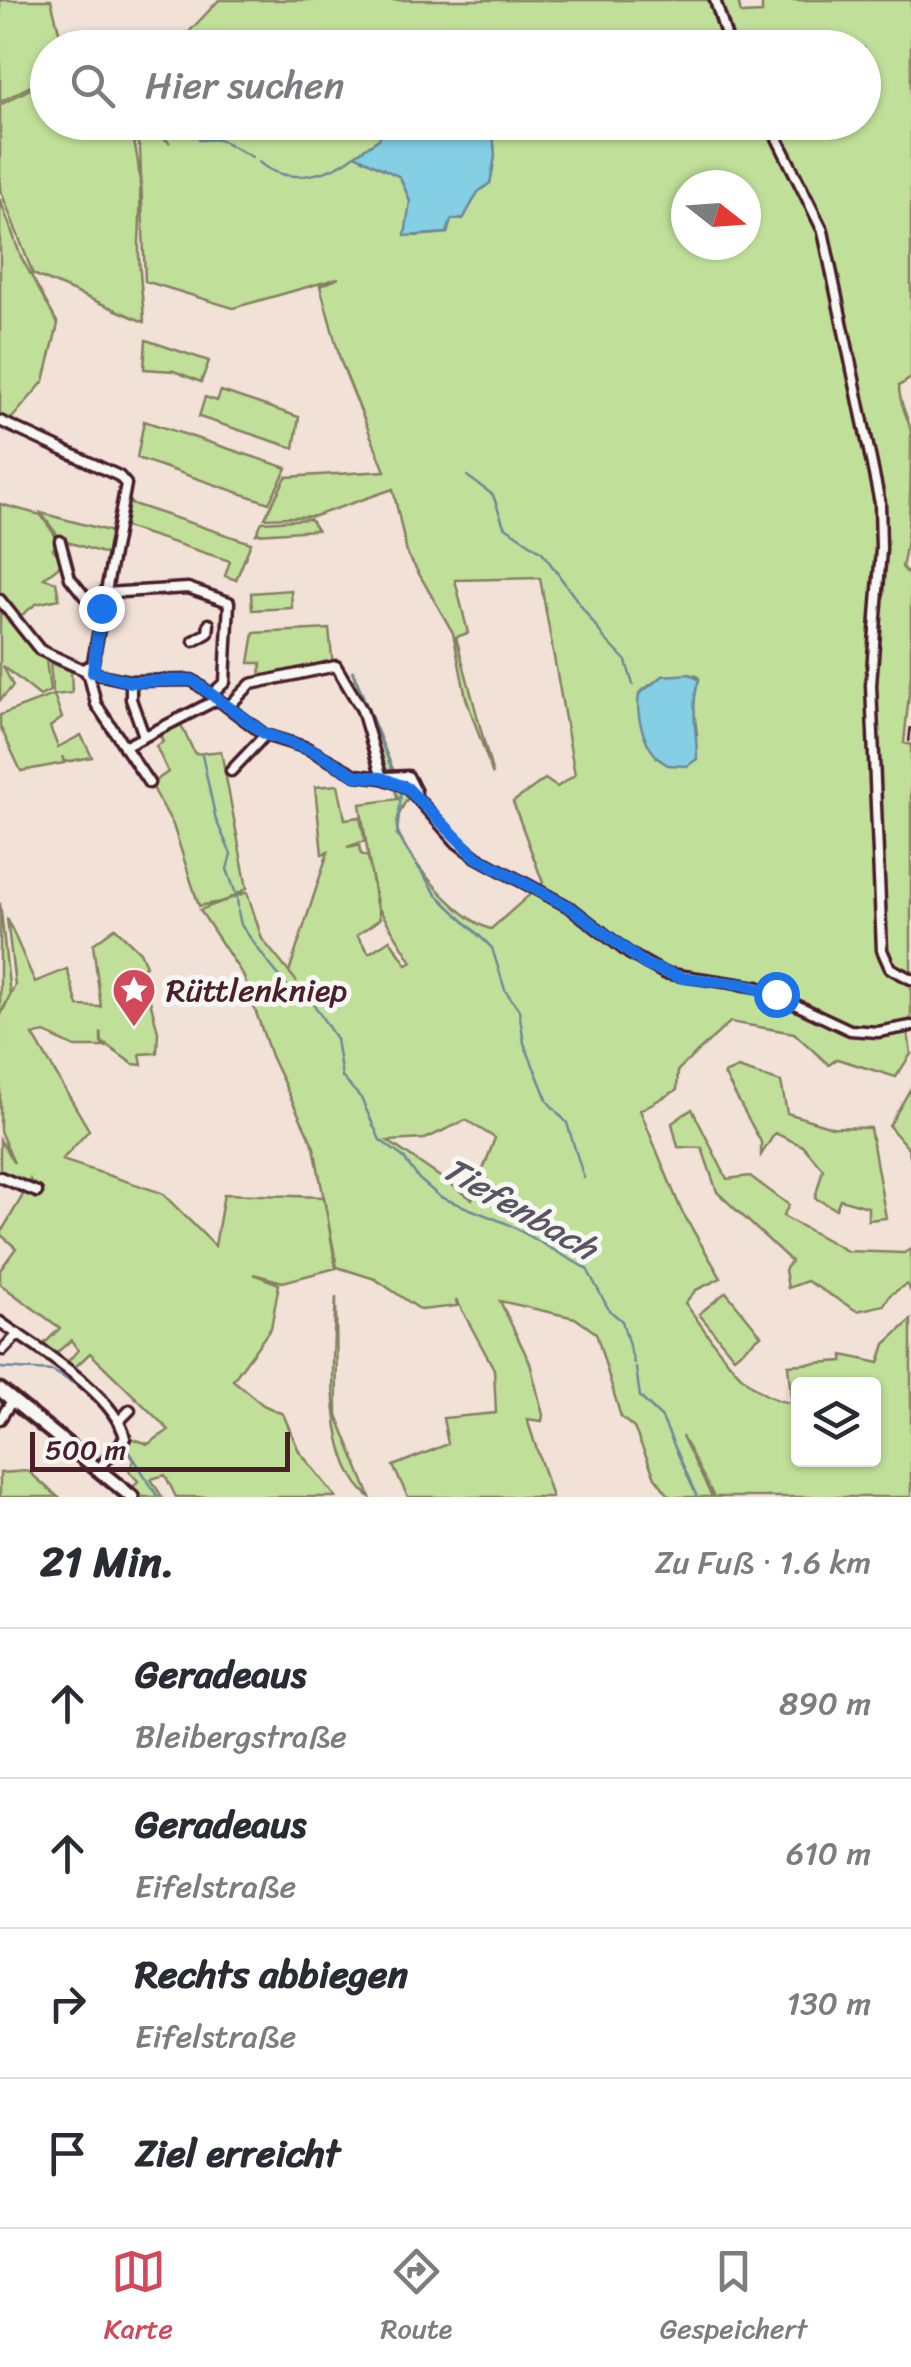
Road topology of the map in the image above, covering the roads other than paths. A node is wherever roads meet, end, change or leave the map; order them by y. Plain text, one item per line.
1 (715, 0) edge
2 (724, 30) edge
3 (778, 140) edge
4 (0, 421) edge
5 (60, 541) dead end
6 (105, 593) junction
7 (0, 600) edge
8 (101, 617) junction
9 (210, 624) dead end
10 (194, 641) dead end
11 (91, 672) junction
12 (131, 682) junction
13 (215, 697) junction
14 (228, 707) junction
15 (265, 734) junction
16 (144, 736) junction
17 (124, 747) junction
18 (231, 771) dead end
19 (382, 778) junction
20 (149, 783) dead end
21 (911, 979) edge
22 (911, 1026) edge
23 (0, 1177) edge
24 (36, 1192) dead end
25 (0, 1322) edge
26 (18, 1334) junction
27 (3, 1350) dead end
28 (0, 1390) edge
29 (12, 1400) junction
30 (130, 1410) dead end
31 (0, 1418) edge
32 (119, 1421) junction
33 (100, 1467) junction
34 (132, 1497) edge

1 - 2 street
3 - 21 street
4 - 6 street
5 - 8 street
6 - 8 street
6 - 13 street
7 - 11 street
8 - 11 street
9 - 10 street
11 - 12 street
11 - 17 street
12 - 13 street
12 - 16 street
13 - 14 street
13 - 16 street
14 - 15 street
14 - 19 street
15 - 18 street
15 - 19 street
16 - 17 street
17 - 20 street
19 - 22 street
23 - 24 street
25 - 26 street
26 - 27 street
26 - 32 street
28 - 29 main road
29 - 31 street
29 - 33 main road
30 - 32 street
32 - 33 street
33 - 34 main road

